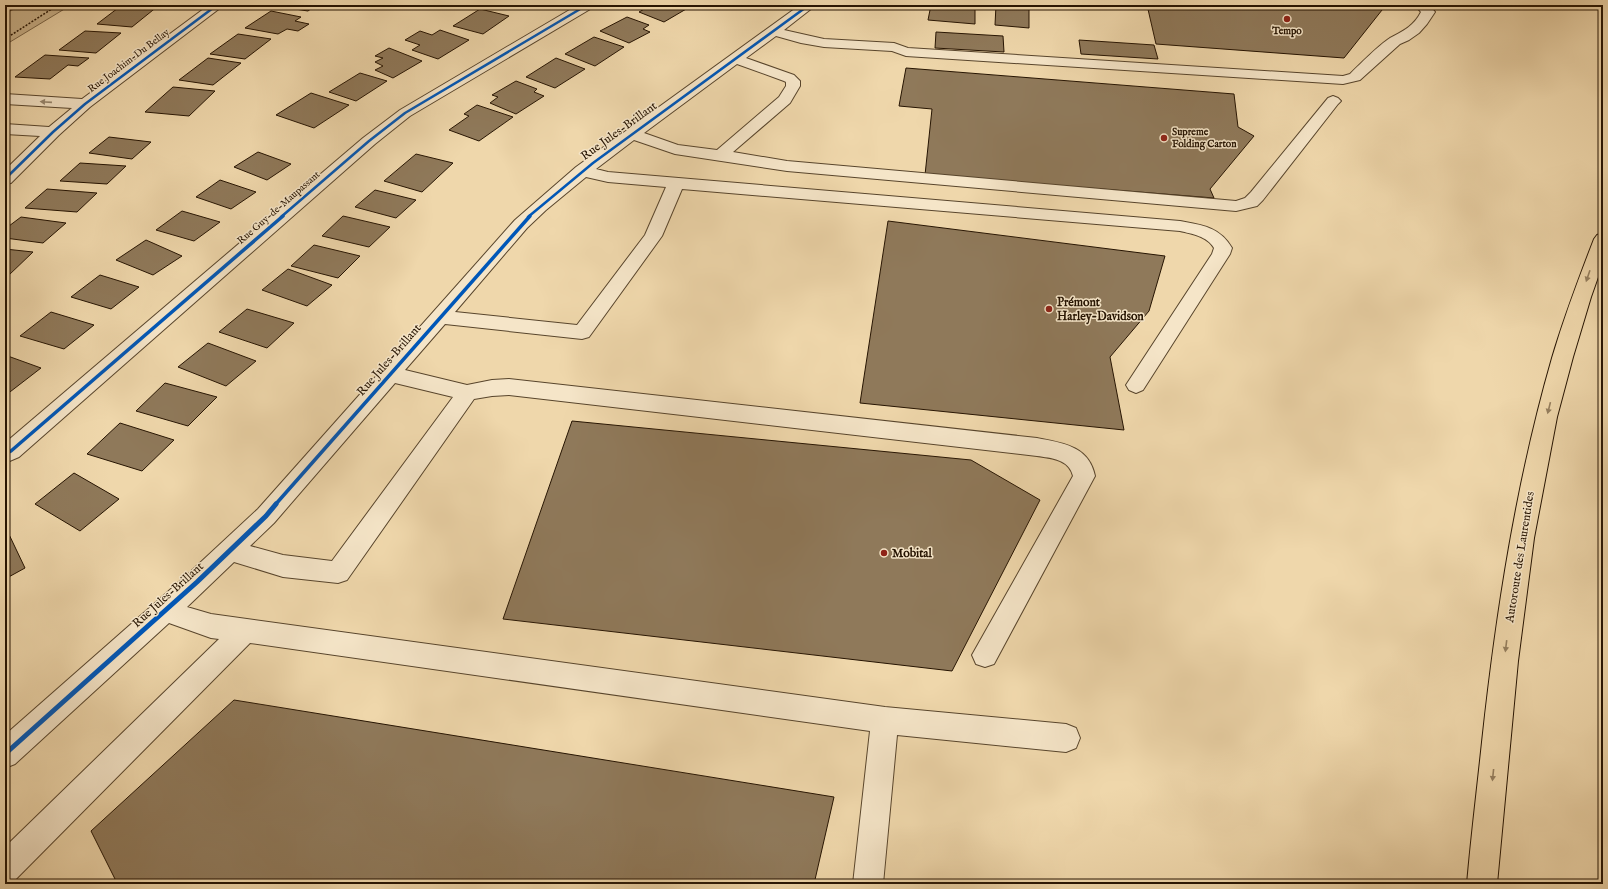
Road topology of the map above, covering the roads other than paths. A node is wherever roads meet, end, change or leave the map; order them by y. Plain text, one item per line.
1 (217, 5) edge
2 (587, 5) edge
3 (809, 5) edge
4 (1422, 5) edge
5 (774, 31) junction
6 (736, 59) junction
7 (5, 99) edge
8 (1333, 101) dead end
9 (85, 104) junction
10 (5, 129) edge
11 (53, 132) junction
12 (632, 134) junction
13 (720, 155) junction
14 (582, 171) junction
15 (5, 179) edge
16 (676, 184) junction
17 (1603, 239) edge
18 (440, 317) junction
19 (390, 374) junction
20 (1136, 385) dead end
21 (467, 393) junction
22 (5, 454) edge
23 (230, 551) junction
24 (168, 609) junction
25 (245, 631) junction
26 (985, 655) dead end
27 (885, 720) junction
28 (1066, 738) dead end
29 (5, 754) edge
30 (5, 868) edge
31 (868, 884) edge
32 (1482, 884) edge

1 - 9 street, Rue Joachim-Du Bellay
2 - 22 street, Rue Guy-de-Maupassant
3 - 5 street, Rue Jules-Brillant
4 - 5 street
5 - 6 street, Rue Jules-Brillant
6 - 12 street, Rue Jules-Brillant
6 - 13 street
9 -> 7 street
8 - 13 street
9 - 11 street, Rue Joachim-Du Bellay
10 - 11 street
11 - 15 street
12 - 13 street
12 - 14 street, Rue Jules-Brillant
14 - 16 street
14 - 18 street, Rue Jules-Brillant
16 - 18 street
16 - 20 street
17 -> 32 highway, Autoroute des Laurentides
18 - 19 street, Rue Jules-Brillant
19 - 21 street
19 - 23 street, Rue Jules-Brillant
21 - 23 street
21 - 26 street
23 - 24 street, Rue Jules-Brillant
24 - 25 street
24 - 29 street, Rue Jules-Brillant
25 - 27 street
25 - 30 street
27 - 28 street
27 - 31 street

